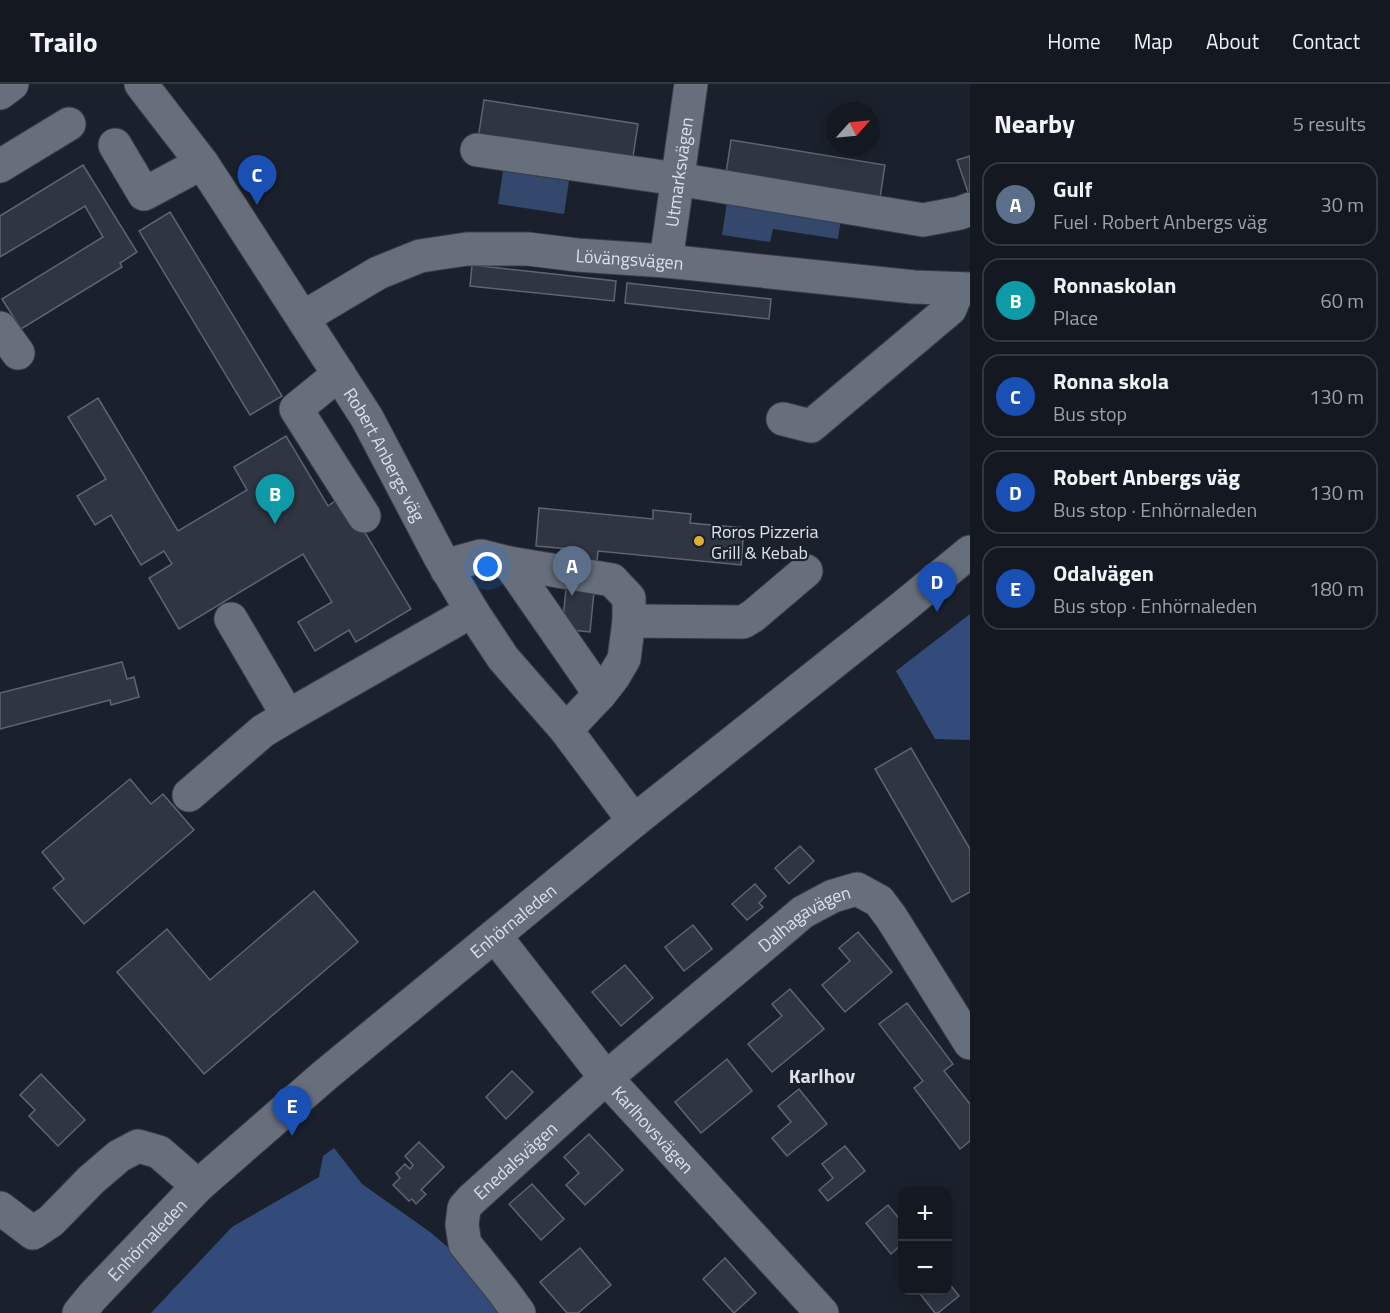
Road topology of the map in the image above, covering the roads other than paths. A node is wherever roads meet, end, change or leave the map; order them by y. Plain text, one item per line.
1 (12, 84) edge
2 (141, 84) edge
3 (690, 84) edge
4 (0, 93) edge
5 (69, 124) dead end
6 (115, 145) dead end
7 (477, 150) dead end
8 (202, 163) junction
9 (0, 166) edge
10 (677, 179) junction
11 (970, 209) edge
12 (666, 261) junction
13 (964, 289) edge
14 (304, 317) junction
15 (339, 374) junction
16 (783, 419) dead end
17 (364, 516) dead end
18 (970, 552) edge
19 (509, 563) junction
20 (447, 570) junction
21 (806, 571) dead end
22 (472, 611) junction
23 (231, 619) dead end
24 (629, 621) junction
25 (600, 694) junction
26 (288, 716) junction
27 (566, 730) junction
28 (189, 795) dead end
29 (634, 820) junction
30 (495, 936) junction
31 (970, 1043) edge
32 (606, 1078) junction
33 (198, 1186) junction
34 (0, 1208) edge
35 (79, 1313) edge
36 (519, 1313) edge
37 (822, 1313) edge

1 - 4 street
2 - 8 street, Robert Anbergs väg
3 - 10 street, Utmarksvägen
5 - 9 street
6 - 8 street
7 - 10 street
8 - 14 street, Robert Anbergs väg
10 - 11 street
10 - 12 street, Utmarksvägen
12 - 13 street, Lövängsvägen
12 - 14 street, Lövängsvägen
13 - 16 street
14 - 15 street, Robert Anbergs väg
15 - 17 street
15 - 20 street, Robert Anbergs väg
18 - 29 street, Enhörnaleden
19 - 20 street
19 - 24 street
19 - 25 street
20 - 22 street, Robert Anbergs väg
21 - 24 street
22 - 26 street
22 - 27 street, Robert Anbergs väg
23 - 26 street
24 - 25 street
25 - 27 street
26 - 28 street
27 - 29 street, Robert Anbergs väg
29 - 30 street, Enhörnaleden
30 - 32 street, Karlhovsvägen
30 - 33 street, Enhörnaleden
31 - 32 street, Dalhagavägen
32 - 36 street, Enedalsvägen
32 - 37 street, Karlhovsvägen
33 - 34 street
33 - 35 street, Enhörnaleden

